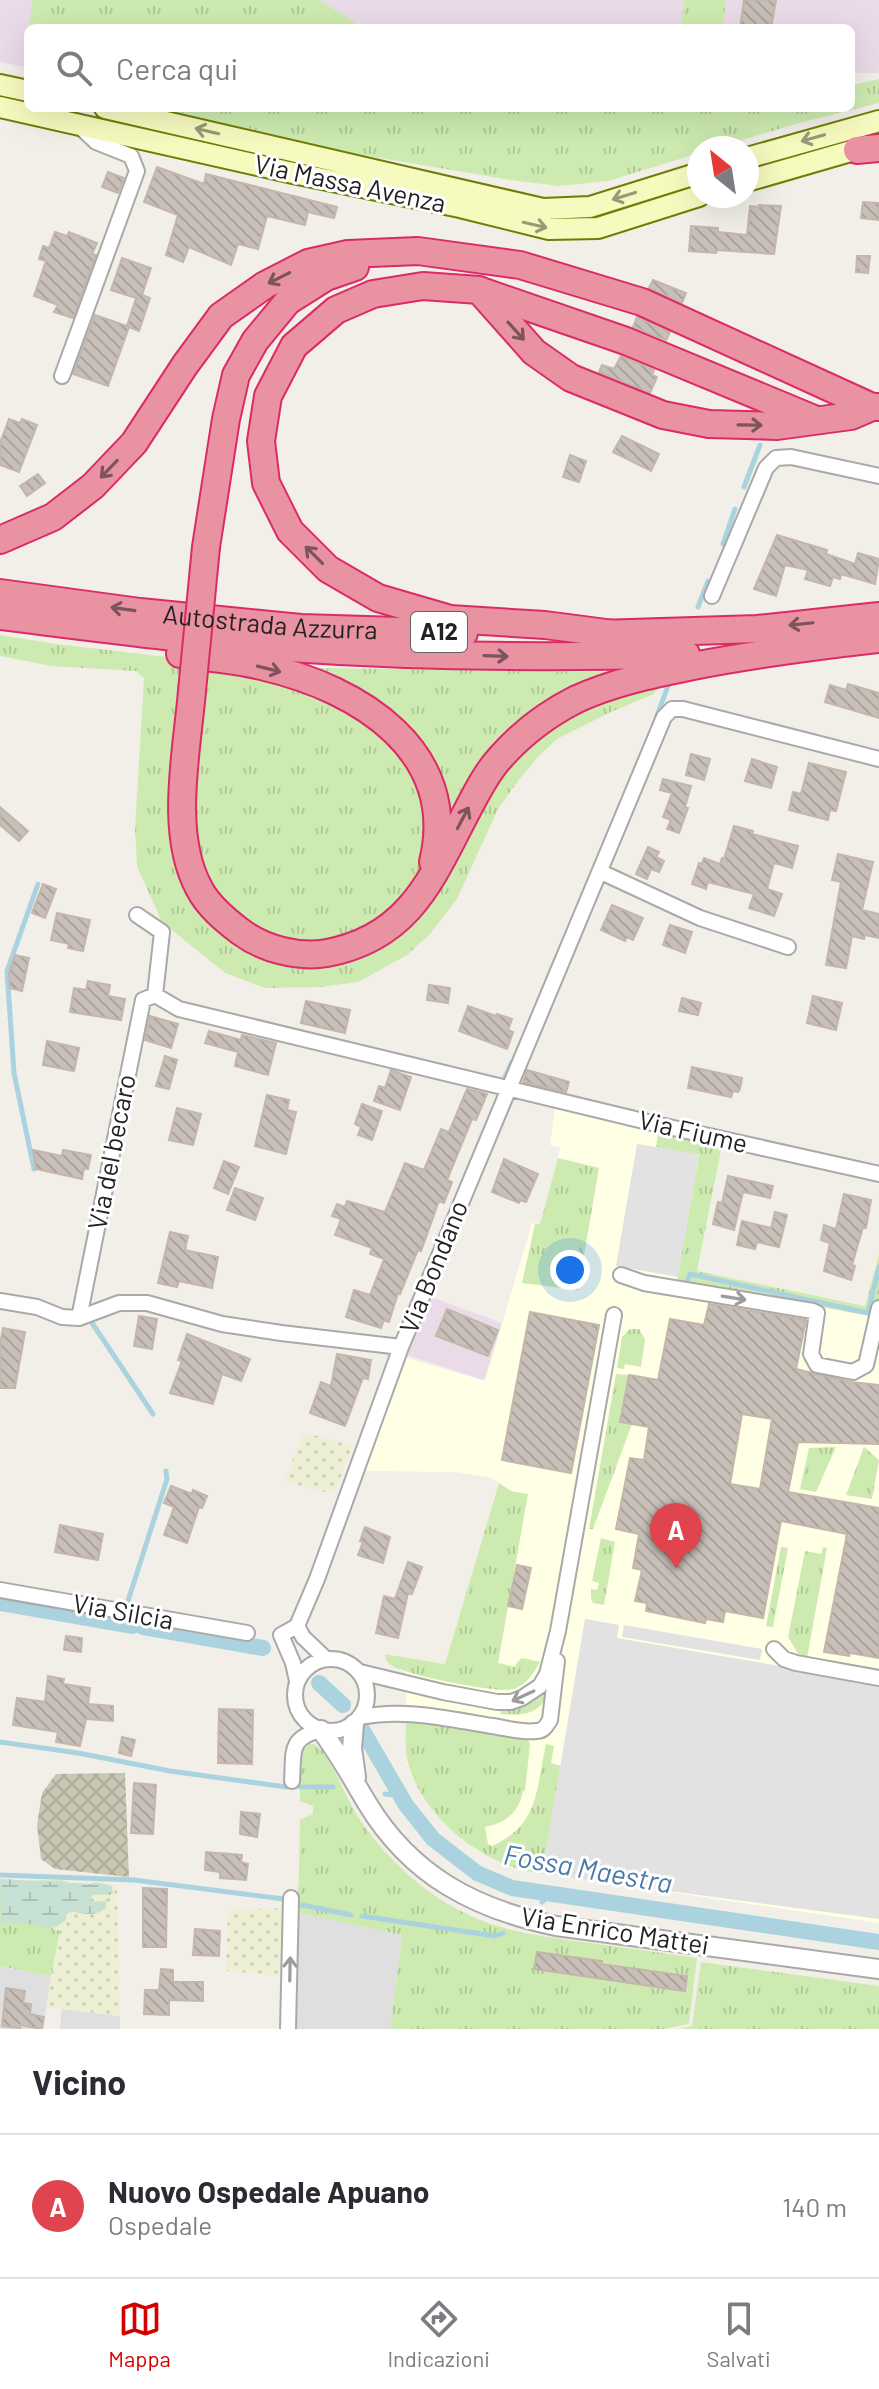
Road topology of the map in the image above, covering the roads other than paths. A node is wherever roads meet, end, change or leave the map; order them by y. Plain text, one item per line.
1 (0, 85) edge
2 (24, 90) edge
3 (0, 107) edge
4 (122, 112) edge
5 (879, 121) edge
6 (78, 125) junction
7 (872, 147) edge
8 (759, 155) edge
9 (687, 177) edge
10 (759, 178) edge
11 (687, 200) edge
12 (408, 251) junction
13 (365, 264) junction
14 (479, 290) junction
15 (62, 376) dead end
16 (876, 407) edge
17 (817, 421) junction
18 (879, 476) edge
19 (0, 540) edge
20 (0, 593) edge
21 (712, 596) dead end
22 (879, 616) edge
23 (0, 617) edge
24 (614, 634) junction
25 (879, 639) edge
26 (765, 652) junction
27 (879, 759) edge
28 (601, 872) junction
29 (427, 887) junction
30 (137, 915) dead end
31 (788, 947) dead end
32 (155, 995) junction
33 (508, 1088) junction
34 (879, 1174) edge
35 (621, 1275) dead end
36 (0, 1301) edge
37 (879, 1308) edge
38 (614, 1315) dead end
39 (79, 1318) junction
40 (401, 1347) junction
41 (0, 1590) edge
42 (297, 1626) junction
43 (558, 1631) junction
44 (247, 1633) dead end
45 (774, 1649) dead end
46 (326, 1659) junction
47 (360, 1672) junction
48 (879, 1678) edge
49 (297, 1681) junction
50 (357, 1720) junction
51 (321, 1730) junction
52 (292, 1781) dead end
53 (357, 1784) junction
54 (291, 1898) dead end
55 (879, 1969) edge
56 (288, 2029) edge

1 - 2 main road
3 - 6 main road, Via Massa Avenza
9 -> 4 main road, Via Massa Avenza
5 -> 8 main road
6 -> 11 main road, Via Massa Avenza
6 - 15 street
7 - 10 main road
12 - 13 highway
12 - 16 highway
12 -> 19 highway
13 - 14 highway
13 - 29 highway, bridge
14 - 17 highway
14 -> 17 highway
24 -> 14 highway
16 - 17 highway
18 - 21 street
24 -> 20 highway, Autostrada Azzurra / A12
22 -> 24 highway, Autostrada Azzurra / A12
23 -> 26 highway, A12
23 -> 29 highway
25 - 26 highway, A12
29 -> 26 highway
27 - 28 street, Via Bondano
28 - 31 street
28 - 33 street, Via Bondano
30 - 32 street
32 - 33 street, Via Fiume
32 - 39 street, Via del becaro
33 - 34 street, Via Fiume
33 - 40 street, Via Bondano
35 -> 37 street
36 - 39 street
38 - 43 street
39 - 40 street
40 - 42 street, Via Bondano
41 - 44 street, Via Silcia
42 - 46 street
42 - 49 street
43 -> 47 street
43 - 50 street
45 - 48 street
46 - 47 street
46 - 49 street
47 - 50 street
49 - 51 street
50 - 51 street
50 - 53 street
51 - 52 street
51 - 53 street, Via Enrico Mattei
53 - 55 street, Via Enrico Mattei
56 -> 54 street

